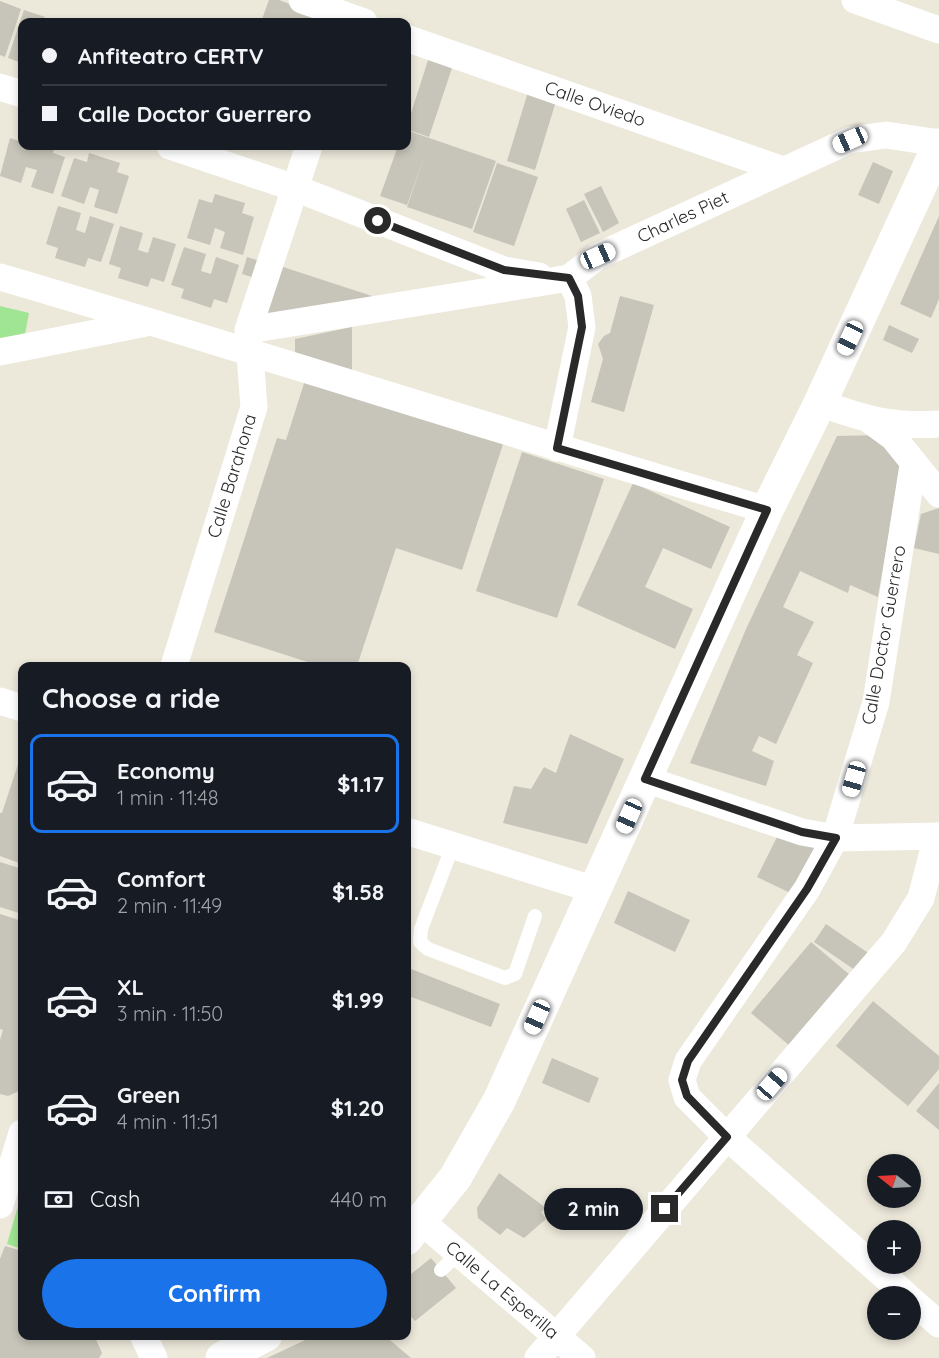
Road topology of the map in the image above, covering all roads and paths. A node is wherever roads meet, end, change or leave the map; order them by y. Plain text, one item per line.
1 (302, 0) edge
2 (855, 0) edge
3 (357, 16) edge
4 (939, 30) edge
5 (411, 40) edge
6 (0, 87) edge
7 (18, 93) edge
8 (939, 144) edge
9 (182, 150) edge
10 (308, 150) edge
11 (783, 170) junction
12 (295, 188) junction
13 (0, 277) edge
14 (569, 278) junction
15 (151, 321) junction
16 (250, 340) junction
17 (0, 352) edge
18 (820, 403) junction
19 (871, 422) junction
20 (939, 424) edge
21 (557, 448) junction
22 (913, 465) junction
23 (939, 494) edge
24 (767, 510) junction
25 (175, 662) edge
26 (0, 701) edge
27 (18, 707) edge
28 (645, 779) junction
29 (411, 832) edge
30 (938, 836) edge
31 (836, 838) junction
32 (453, 845) junction
33 (595, 890) junction
34 (535, 916) dead end
35 (18, 1135) edge
36 (727, 1137) junction
37 (0, 1205) edge
38 (414, 1230) edge
39 (896, 1286) edge
40 (921, 1308) edge
41 (939, 1324) edge
42 (557, 1336) junction
43 (145, 1340) edge
44 (256, 1340) edge
45 (154, 1358) edge
46 (222, 1358) edge
47 (538, 1358) edge
48 (582, 1358) edge

1 - 3 street
2 - 4 street
5 - 11 street, Calle Oviedo
6 - 7 street
8 - 11 street, Charles Piet
8 - 18 main road
9 - 12 street
10 - 12 street, Calle Barahona
11 - 14 street, Charles Piet
12 - 14 street
12 - 16 street, Calle Barahona
13 - 15 street
14 - 16 street, Charles Piet
14 - 21 street
15 - 16 street
15 - 17 street
16 - 21 street
16 - 25 street, Calle Barahona
18 - 19 street
18 - 24 main road
19 - 20 street
19 - 22 street
21 - 24 street
22 - 23 street
22 - 31 street, Calle Doctor Guerrero
24 - 28 main road
26 - 27 street
28 - 31 street
28 - 33 main road
29 - 32 street
30 - 31 street
30 - 36 street
31 - 36 street, Calle Doctor Guerrero
32 - 33 street
32 - 34 lane
33 - 38 main road
35 - 37 street
36 - 39 street
36 - 42 street
38 - 42 street, Calle La Esperilla
40 - 41 street
42 - 47 street
42 - 48 street, Calle La Esperilla
43 - 45 street
44 - 46 main road

